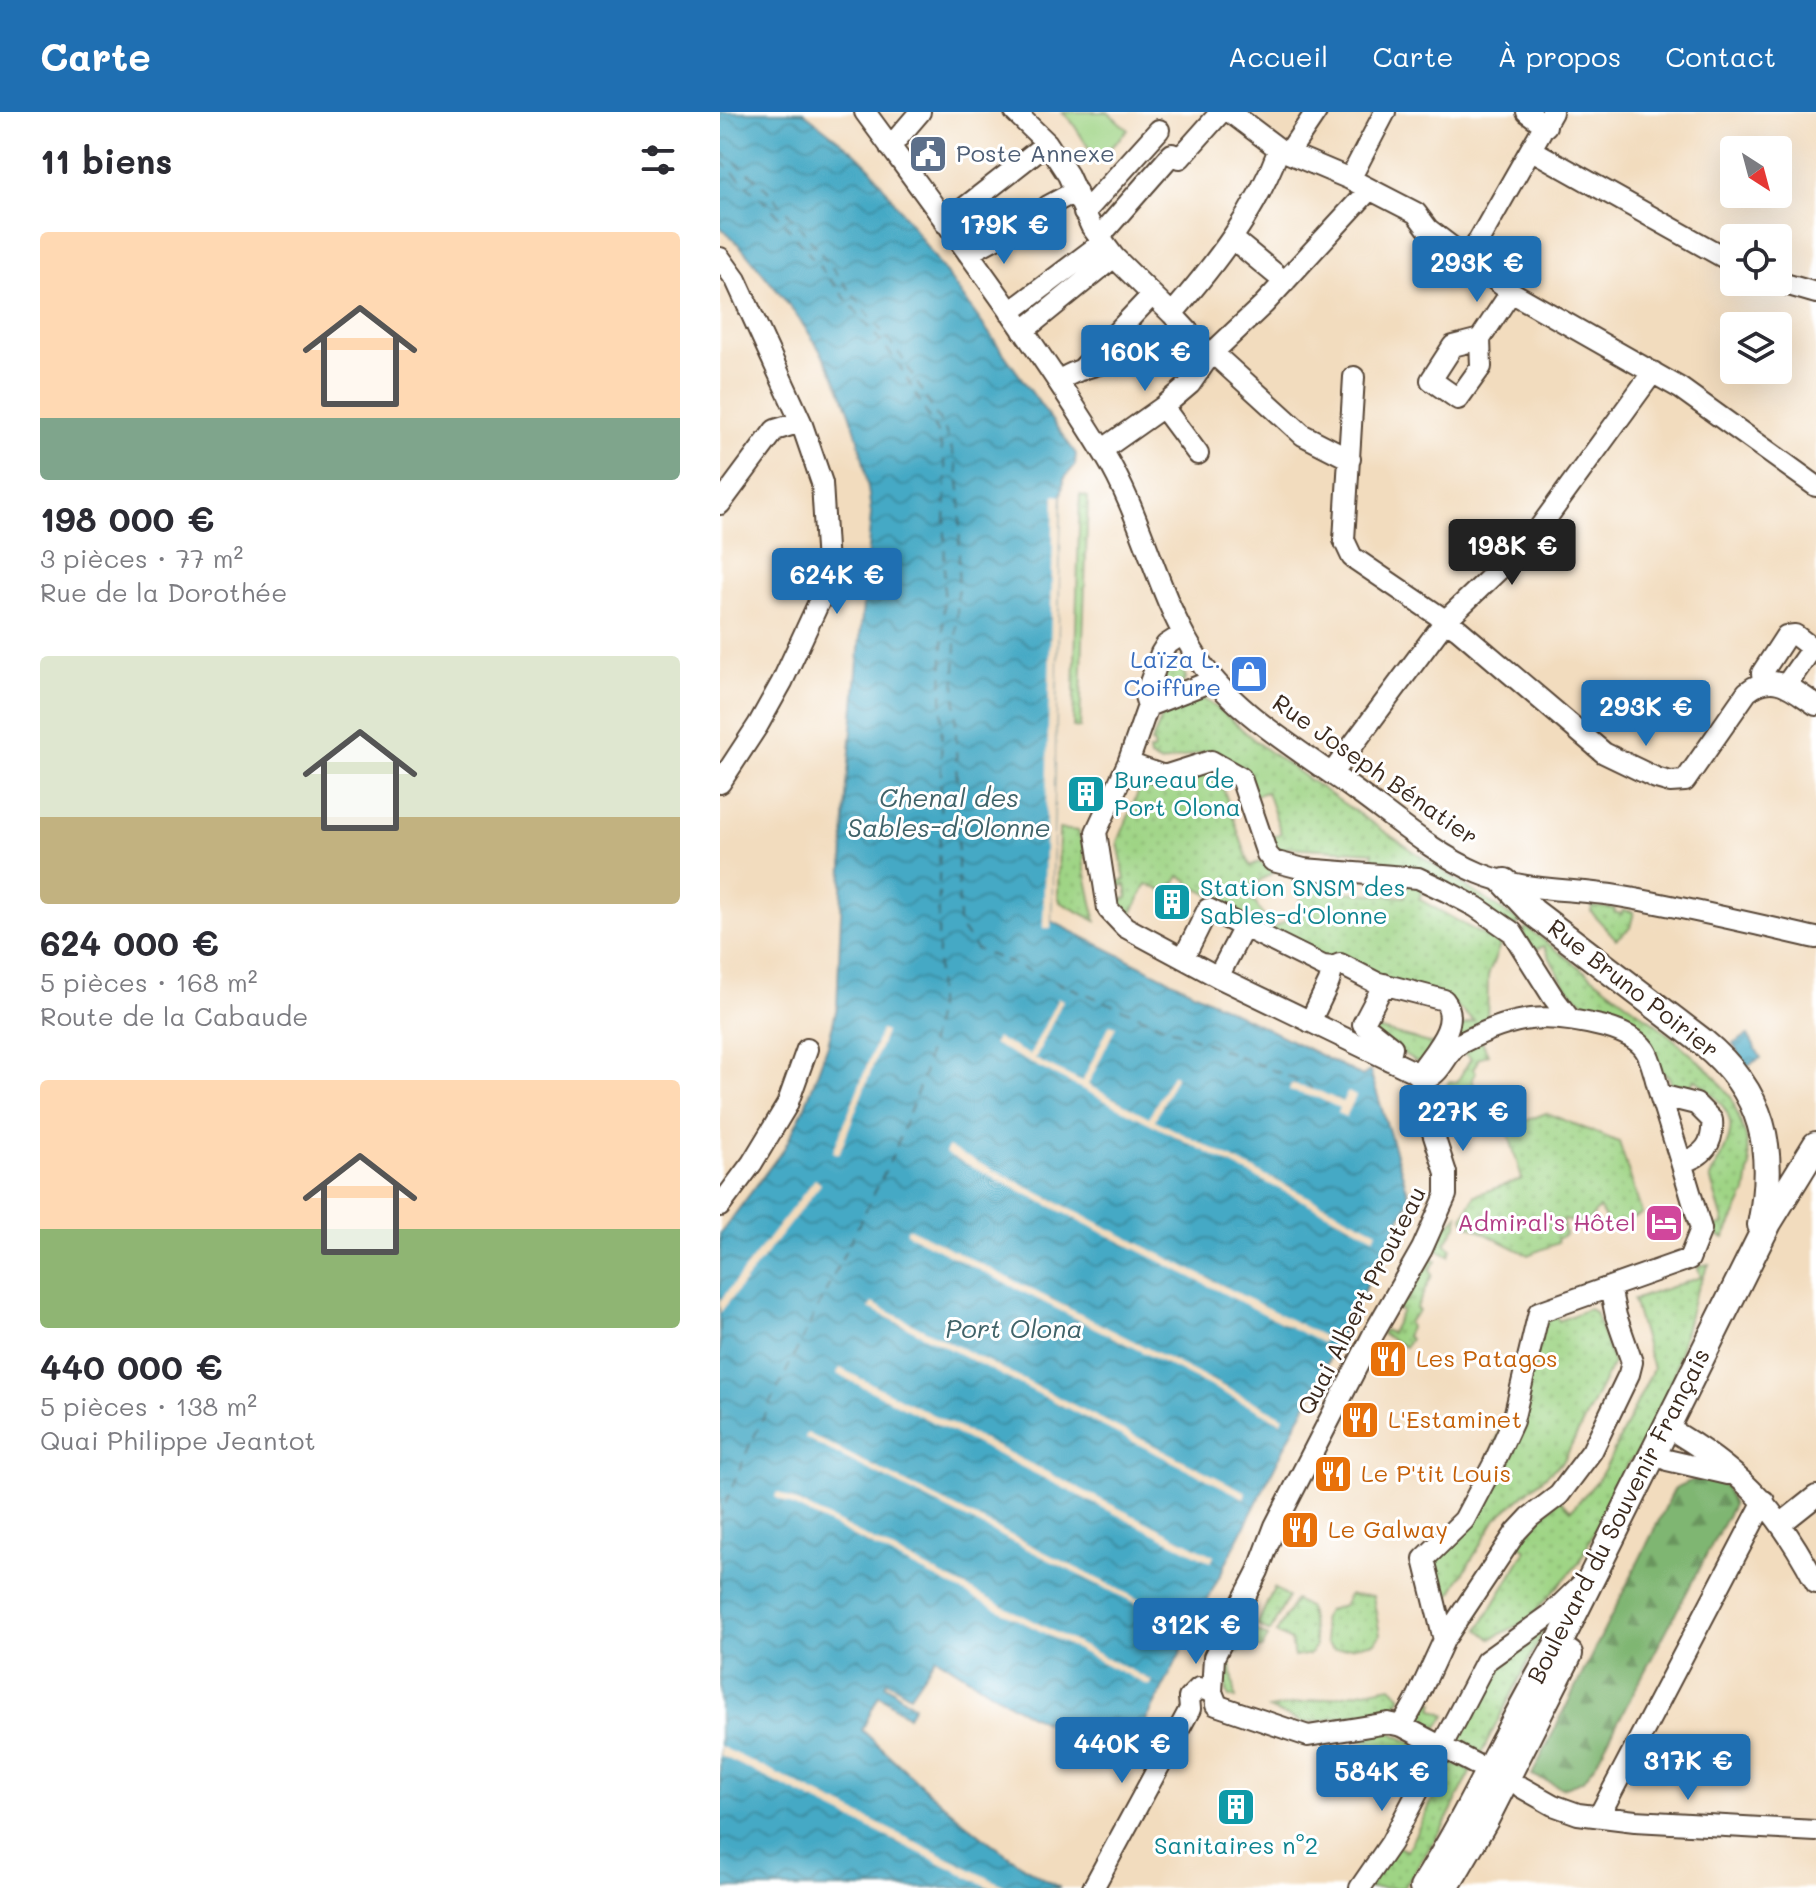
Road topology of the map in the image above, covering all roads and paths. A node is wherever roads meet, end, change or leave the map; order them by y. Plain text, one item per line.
1 (865, 112) edge
2 (920, 112) edge
3 (1015, 112) edge
4 (1221, 112) edge
5 (1230, 112) edge
6 (1316, 112) edge
7 (1385, 112) edge
8 (1527, 112) edge
9 (1549, 119) edge
10 (1159, 130) dead end
11 (1047, 143) junction
12 (890, 147) junction
13 (1532, 150) junction
14 (1284, 151) junction
15 (1350, 179) junction
16 (1369, 190) junction
17 (1076, 191) junction
18 (1084, 213) junction
19 (945, 223) junction
20 (1233, 239) junction
21 (1105, 245) junction
22 (968, 253) junction
23 (1720, 255) edge
24 (720, 258) edge
25 (1467, 261) junction
26 (1285, 282) junction
27 (1792, 286) edge
28 (1511, 292) junction
29 (1816, 293) edge
30 (1152, 295) junction
31 (1010, 312) junction
32 (1172, 314) junction
33 (1023, 331) junction
34 (1480, 339) dead end
35 (1208, 351) junction
36 (1081, 370) junction
37 (1653, 372) junction
38 (1354, 377) dead end
39 (1058, 381) junction
40 (1163, 407) junction
41 (801, 422) junction
42 (1102, 450) junction
43 (1198, 454) dead end
44 (1350, 459) junction
45 (1816, 486) edge
46 (720, 504) edge
47 (1446, 620) junction
48 (1183, 634) junction
49 (1211, 677) junction
50 (1763, 682) junction
51 (1786, 685) junction
52 (1816, 705) edge
53 (1148, 706) junction
54 (1128, 763) junction
55 (1332, 773) junction
56 (720, 783) edge
57 (1505, 882) junction
58 (1244, 927) junction
59 (1816, 938) edge
60 (1184, 957) junction
61 (1333, 967) junction
62 (1218, 977) junction
63 (1384, 984) junction
64 (1569, 1018) junction
65 (1310, 1022) junction
66 (807, 1049) dead end
67 (1389, 1060) junction
68 (1422, 1076) junction
69 (1660, 1095) junction
70 (1816, 1145) edge
71 (1681, 1162) junction
72 (1816, 1177) edge
73 (720, 1206) edge
74 (1758, 1244) junction
75 (1610, 1287) junction
76 (1680, 1435) junction
77 (1667, 1460) junction
78 (1732, 1474) junction
79 (1816, 1496) edge
80 (1764, 1501) junction
81 (1782, 1523) junction
82 (1596, 1567) junction
83 (1816, 1583) edge
84 (1444, 1640) junction
85 (1214, 1698) junction
86 (1402, 1726) junction
87 (1440, 1747) junction
88 (1475, 1764) dead end
89 (1521, 1787) dead end
90 (1599, 1816) junction
91 (1816, 1831) edge
92 (1093, 1888) edge
93 (1360, 1888) edge
94 (1423, 1888) edge
95 (1445, 1888) edge

1 - 12 street, Rue Joseph Bénatier
2 - 12 street
3 - 11 street
4 - 21 street
5 - 14 street
6 - 14 street
7 - 15 street
8 - 9 street
9 - 13 street
10 - 18 street
11 - 17 street
11 - 19 street
12 - 19 street, Rue Joseph Bénatier
13 - 23 street
13 - 25 street
14 - 15 street
14 - 20 street
15 - 16 street
16 - 25 street
16 - 26 street
17 - 18 street
17 - 22 street
18 - 21 street
19 - 22 street, Rue Joseph Bénatier
20 - 26 street
20 - 32 street
21 - 30 street
21 - 31 street
21 - 33 street
22 - 31 street, Rue Joseph Bénatier
24 - 41 street
25 - 28 street
26 - 35 street
27 - 29 street
28 - 34 street
28 - 37 street
30 - 32 street
30 - 36 street
31 - 33 street, Rue Joseph Bénatier
32 - 35 street
33 - 39 street, Rue Joseph Bénatier
35 - 36 street
35 - 40 street
35 - 44 street
36 - 39 street
37 - 45 street
37 - 47 street
38 - 44 street
39 - 42 street, Rue Joseph Bénatier
40 - 42 street
40 - 43 street
41 - 46 street
41 - 56 street
42 - 48 street, Rue Joseph Bénatier
44 - 47 street
47 - 50 street
47 - 55 street
48 - 49 street, Rue Joseph Bénatier
48 - 53 street
49 - 53 street
49 - 55 street, Rue Joseph Bénatier
50 - 51 street
50 - 51 street
51 - 52 street
53 - 54 street
54 - 60 street
54 - 64 street
55 - 57 street, Rue Joseph Bénatier
57 - 59 street, Rue Joseph Bénatier
57 - 74 main road, Rue Bruno Poirier
58 - 60 street
58 - 61 street
58 - 62 street
60 - 62 street
61 - 63 street
61 - 65 street
62 - 65 street
63 - 67 street
63 - 68 street
64 - 68 street
64 - 69 street
65 - 67 street
66 - 73 street
67 - 68 street
68 - 85 street, Quai Albert Prouteau
69 - 71 street
69 - 71 street
70 - 74 main road, Boulevard du Souvenir Français
71 - 75 street
72 - 76 main road, Boulevard du Souvenir Français
74 - 82 main road, Boulevard du Souvenir Français
75 - 84 street
75 - 84 street
76 - 77 main road, Boulevard du Souvenir Français
76 - 78 street
77 - 78 street
77 - 95 main road, Boulevard du Souvenir Français
78 - 80 street
79 - 81 street
80 - 81 street
80 - 90 street
81 - 83 street
82 - 87 street
82 - 94 main road, Boulevard du Souvenir Français
84 - 86 street
85 - 86 street
85 - 92 street
86 - 87 street
87 - 88 street
87 - 93 street
89 - 90 street
90 - 91 street

